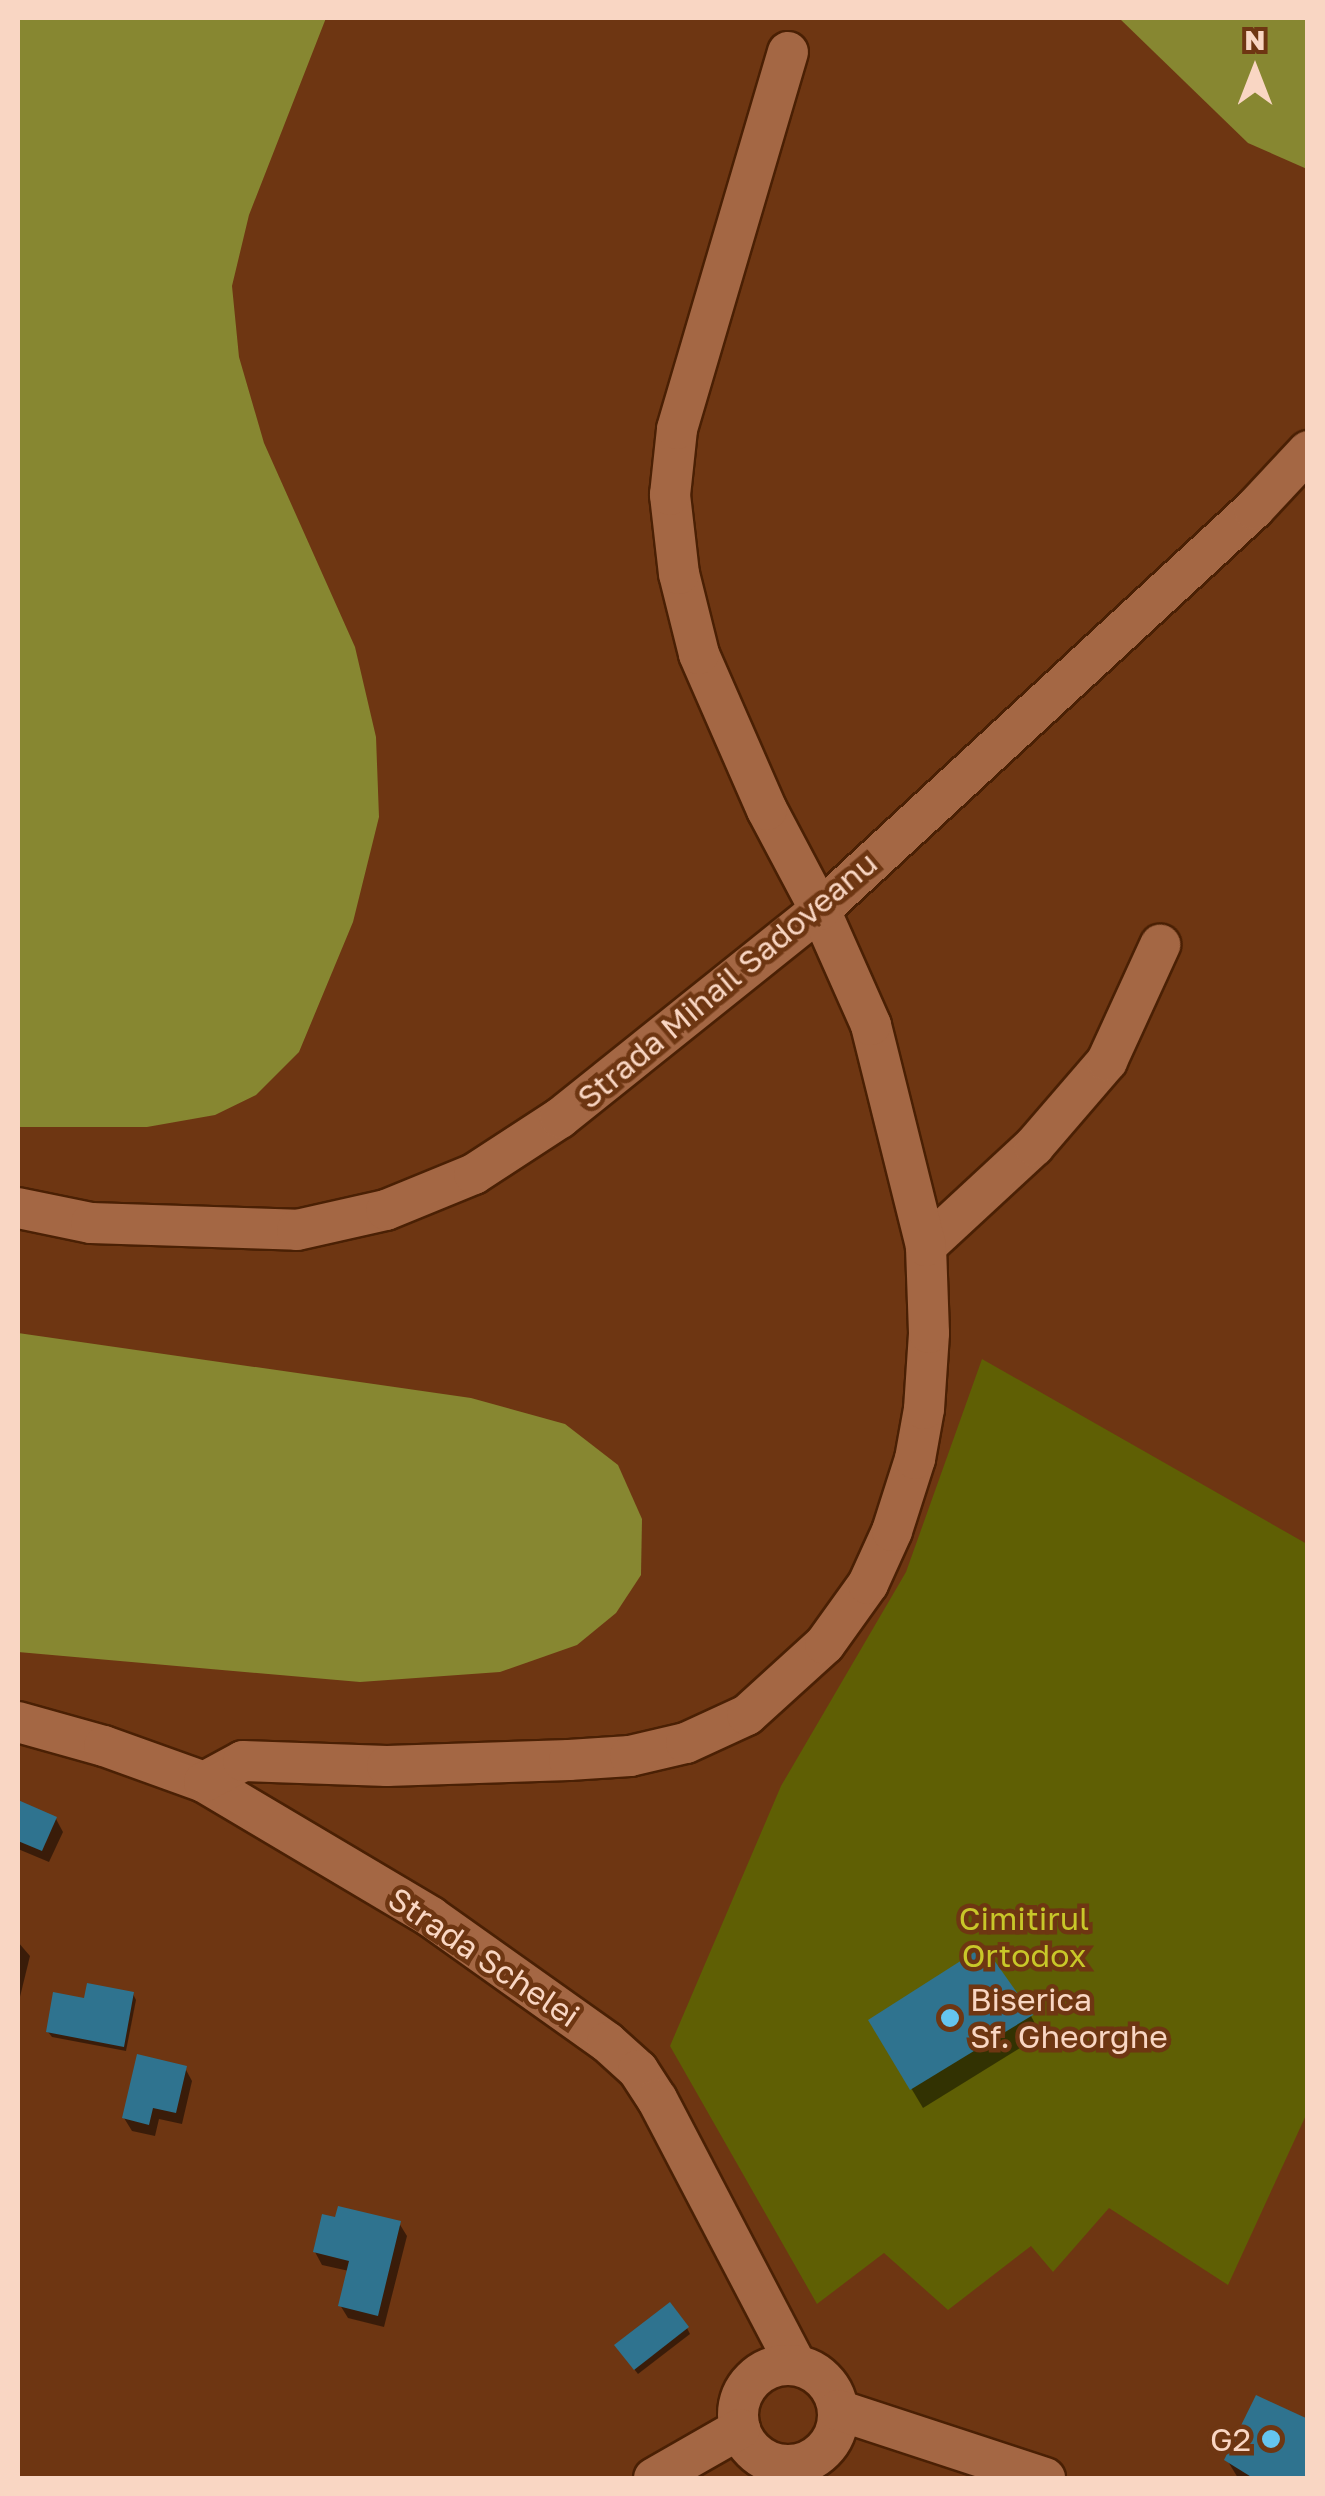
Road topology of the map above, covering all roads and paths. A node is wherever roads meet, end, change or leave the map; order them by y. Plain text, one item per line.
1 (788, 52) dead end
2 (1308, 451) edge
3 (820, 910) junction
4 (1160, 945) dead end
5 (18, 1208) edge
6 (926, 1246) junction
7 (18, 1722) edge
8 (204, 1782) junction
9 (796, 2365) junction
10 (838, 2410) junction
11 (740, 2430) junction
12 (778, 2472) edge
13 (654, 2478) edge
14 (1046, 2478) edge

1 - 3 street
2 - 3 street, Strada Mihail Sadoveanu
3 - 5 street, Strada Mihail Sadoveanu
3 - 6 street
4 - 6 street
6 - 8 street
7 - 8 street, Strada Schelei
8 - 9 street, Strada Schelei
9 - 10 street
9 - 11 street
10 - 12 street
10 - 14 street
11 - 12 street
11 - 13 street

